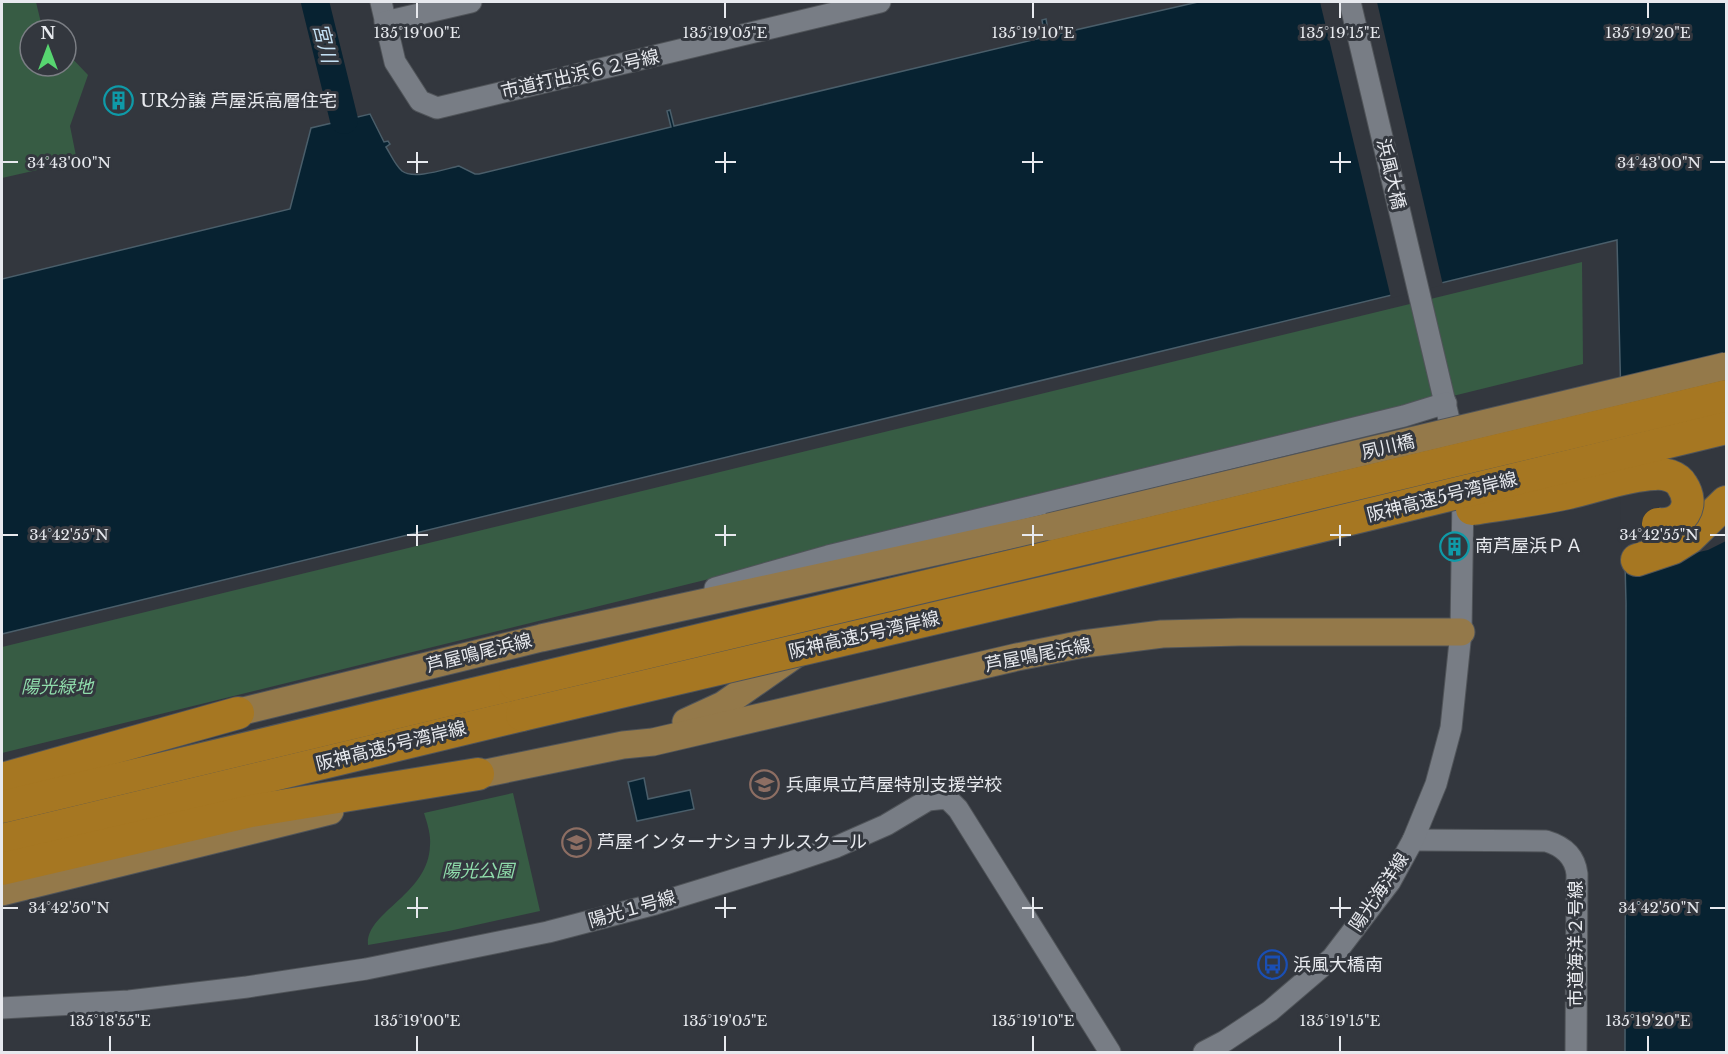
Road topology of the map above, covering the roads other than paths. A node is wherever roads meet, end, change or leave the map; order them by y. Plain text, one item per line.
1 (381, 2) edge
2 (471, 2) edge
3 (880, 2) edge
4 (1350, 2) edge
5 (386, 22) junction
6 (1726, 366) edge
7 (1726, 396) edge
8 (1446, 403) junction
9 (1726, 428) edge
10 (1726, 502) edge
11 (1658, 524) dead end
12 (1049, 527) joint
13 (958, 548) junction
14 (1637, 560) dead end
15 (1094, 581) junction
16 (1461, 632) junction
17 (541, 638) junction
18 (238, 712) junction
19 (623, 745) junction
20 (2, 768) edge
21 (478, 774) junction
22 (2, 779) edge
23 (2, 807) edge
24 (2, 840) edge
25 (1413, 840) junction
26 (2, 869) edge
27 (2, 892) edge
28 (2, 1008) edge
29 (1110, 1053) edge
30 (1204, 1053) edge
31 (1576, 1053) edge

1 - 5 street, 市道打出浜６２号線
2 - 5 street
3 - 5 street, 市道打出浜６２号線
4 - 8 street, 浜風大橋
6 - 12 main road, 夙川橋, bridge
7 - 23 highway, 阪神高速5号湾岸線, bridge
8 - 16 street, 陽光海洋線
8 - 17 street
9 - 15 highway, 阪神高速5号湾岸線, bridge
10 - 14 highway
11 - 15 highway, bridge
12 - 13 main road, 芦屋鳴尾浜線
13 - 17 main road, 芦屋鳴尾浜線
13 - 19 main road, 芦屋鳴尾浜線
15 - 24 highway, 阪神高速5号湾岸線, bridge
16 - 19 main road, 芦屋鳴尾浜線
16 - 25 street, 陽光海洋線
17 - 18 main road, 芦屋鳴尾浜線
18 - 20 main road, 芦屋鳴尾浜線
18 - 22 highway
19 - 21 main road, 芦屋鳴尾浜線
21 - 26 highway
21 - 27 main road, 芦屋鳴尾浜線
25 - 30 street, 陽光海洋線
25 - 31 street, 市道海洋２号線
28 - 29 street, 陽光１号線

